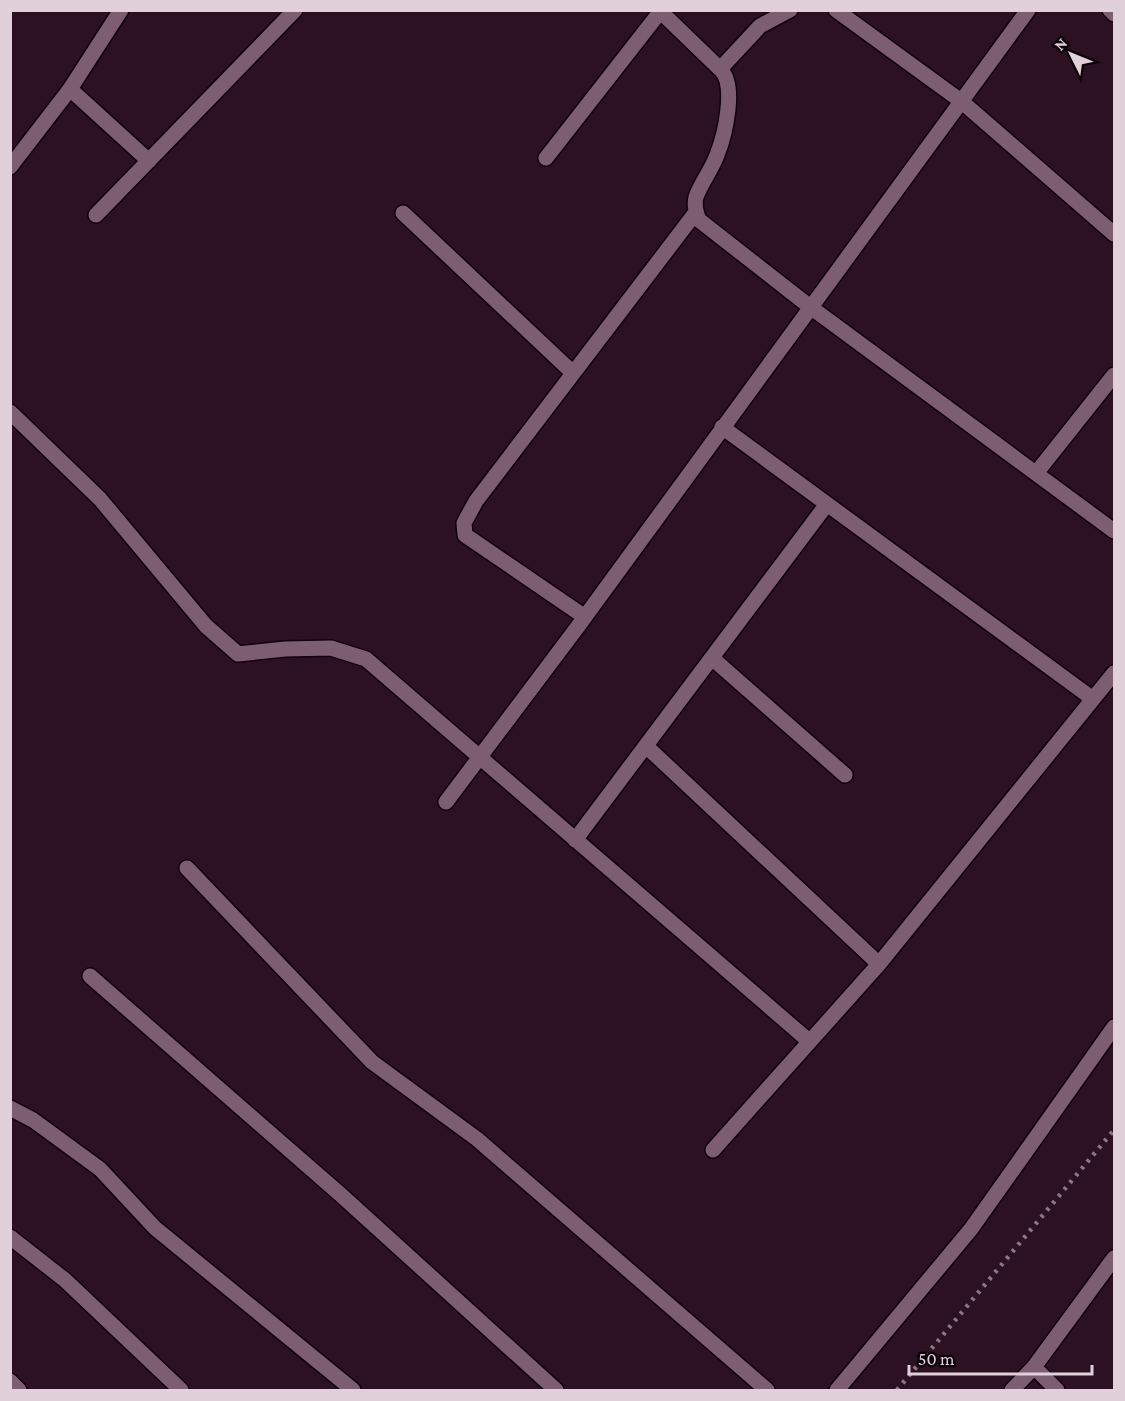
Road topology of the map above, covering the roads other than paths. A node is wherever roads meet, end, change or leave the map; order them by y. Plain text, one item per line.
1 (121, 10) edge
2 (295, 10) edge
3 (790, 10) edge
4 (836, 10) edge
5 (1028, 10) edge
6 (1110, 10) edge
7 (659, 11) edge
8 (1114, 14) edge
9 (720, 69) junction
10 (70, 89) junction
11 (961, 101) junction
12 (546, 158) dead end
13 (149, 161) junction
14 (10, 166) edge
15 (696, 212) junction
16 (403, 213) dead end
17 (96, 215) dead end
18 (1114, 234) edge
19 (809, 306) junction
20 (573, 373) junction
21 (1114, 375) edge
22 (1108, 395) edge
23 (10, 412) edge
24 (722, 427) junction
25 (1036, 472) junction
26 (827, 504) junction
27 (1114, 531) edge
28 (585, 617) junction
29 (712, 658) junction
30 (1114, 674) edge
31 (1093, 699) junction
32 (647, 747) junction
33 (480, 757) junction
34 (845, 775) dead end
35 (446, 802) dead end
36 (575, 840) junction
37 (187, 868) dead end
38 (879, 964) junction
39 (90, 976) dead end
40 (1114, 1027) edge
41 (809, 1041) junction
42 (10, 1108) edge
43 (714, 1150) dead end
44 (10, 1237) edge
45 (1114, 1258) edge
46 (1109, 1279) edge
47 (1034, 1367) junction
48 (10, 1381) edge
49 (19, 1390) edge
50 (181, 1390) edge
51 (354, 1390) edge
52 (556, 1390) edge
53 (767, 1390) edge
54 (837, 1390) edge
55 (1012, 1390) edge
56 (1057, 1390) edge

1 - 10 street
2 - 13 street
3 - 9 street
4 - 11 street
5 - 11 street
6 - 8 street
7 - 9 street
7 - 12 street
9 - 15 street
10 - 13 street
10 - 14 street
11 - 18 street
11 - 19 street
13 - 17 street
15 - 19 street
15 - 20 street
16 - 20 street
19 - 24 street
19 - 25 street
20 - 28 street
21 - 22 street
22 - 25 street
23 - 33 street
24 - 26 street
24 - 28 street
25 - 27 street
26 - 29 street
26 - 31 street
28 - 33 street
29 - 32 street
29 - 34 street
30 - 31 street
31 - 38 street
32 - 36 street
32 - 38 street
33 - 35 street
33 - 36 street
36 - 41 street
37 - 53 street
38 - 41 street
39 - 52 street
40 - 54 street
41 - 43 street
42 - 51 street
44 - 50 street
45 - 46 street
46 - 47 street
47 - 55 street
47 - 56 street
48 - 49 street

